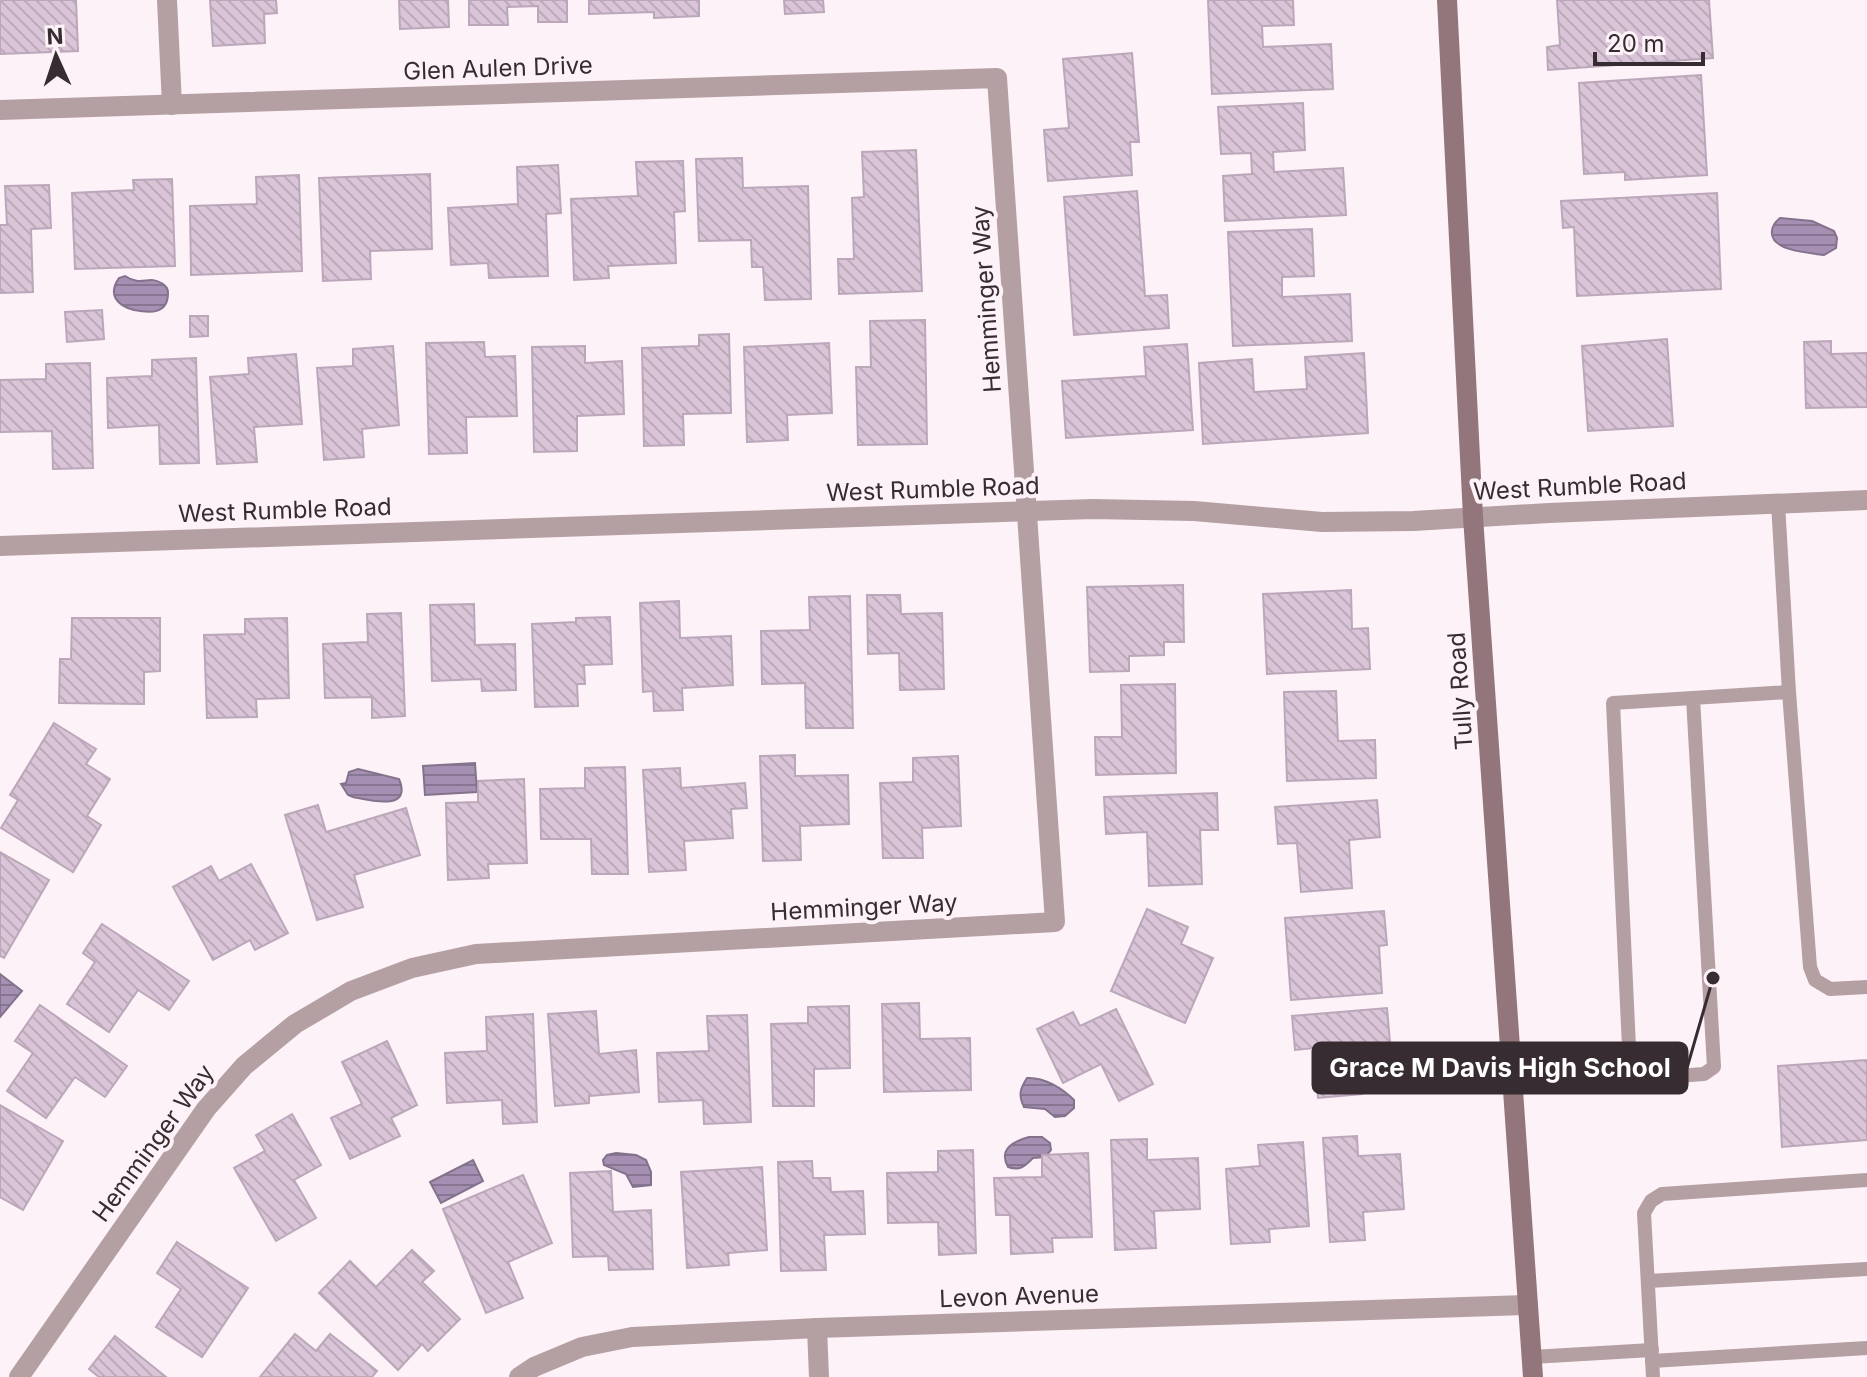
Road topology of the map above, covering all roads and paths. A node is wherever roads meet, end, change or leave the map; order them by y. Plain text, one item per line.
1 (167, 0) edge
2 (1447, 0) edge
3 (997, 78) joint
4 (172, 105) junction
5 (0, 110) edge
6 (1867, 500) edge
7 (1778, 503) junction
8 (1026, 513) junction
9 (1473, 517) junction
10 (0, 546) edge
11 (1789, 692) junction
12 (1693, 698) junction
13 (1867, 987) edge
14 (1629, 1062) junction
15 (1513, 1072) junction
16 (1867, 1180) edge
17 (1867, 1269) edge
18 (1648, 1281) junction
19 (1528, 1305) junction
20 (817, 1328) junction
21 (1867, 1348) edge
22 (1652, 1356) junction
23 (1532, 1367) edge
24 (19, 1377) edge
25 (519, 1377) edge
26 (819, 1377) edge
27 (1653, 1377) edge

1 - 4 street
2 - 9 main road, Tully Road
3 - 4 street, Glen Aulen Drive
3 - 8 street, Hemminger Way
4 - 5 street, Glen Aulen Drive
6 - 7 street, West Rumble Road
7 - 9 street, West Rumble Road
7 - 11 lane
8 - 9 street, West Rumble Road
8 - 10 street, West Rumble Road
8 - 24 street, Hemminger Way
9 - 15 main road, Tully Road
11 - 12 lane
11 - 13 lane
12 - 14 lane
12 - 14 lane
14 - 15 lane
15 - 19 main road, Tully Road
16 - 18 lane
17 - 18 lane
18 - 22 lane
19 - 20 street, Levon Avenue
19 - 23 main road, Tully Road
20 - 25 street, Levon Avenue
20 - 26 street
21 - 22 lane
22 - 23 lane
22 - 27 lane

